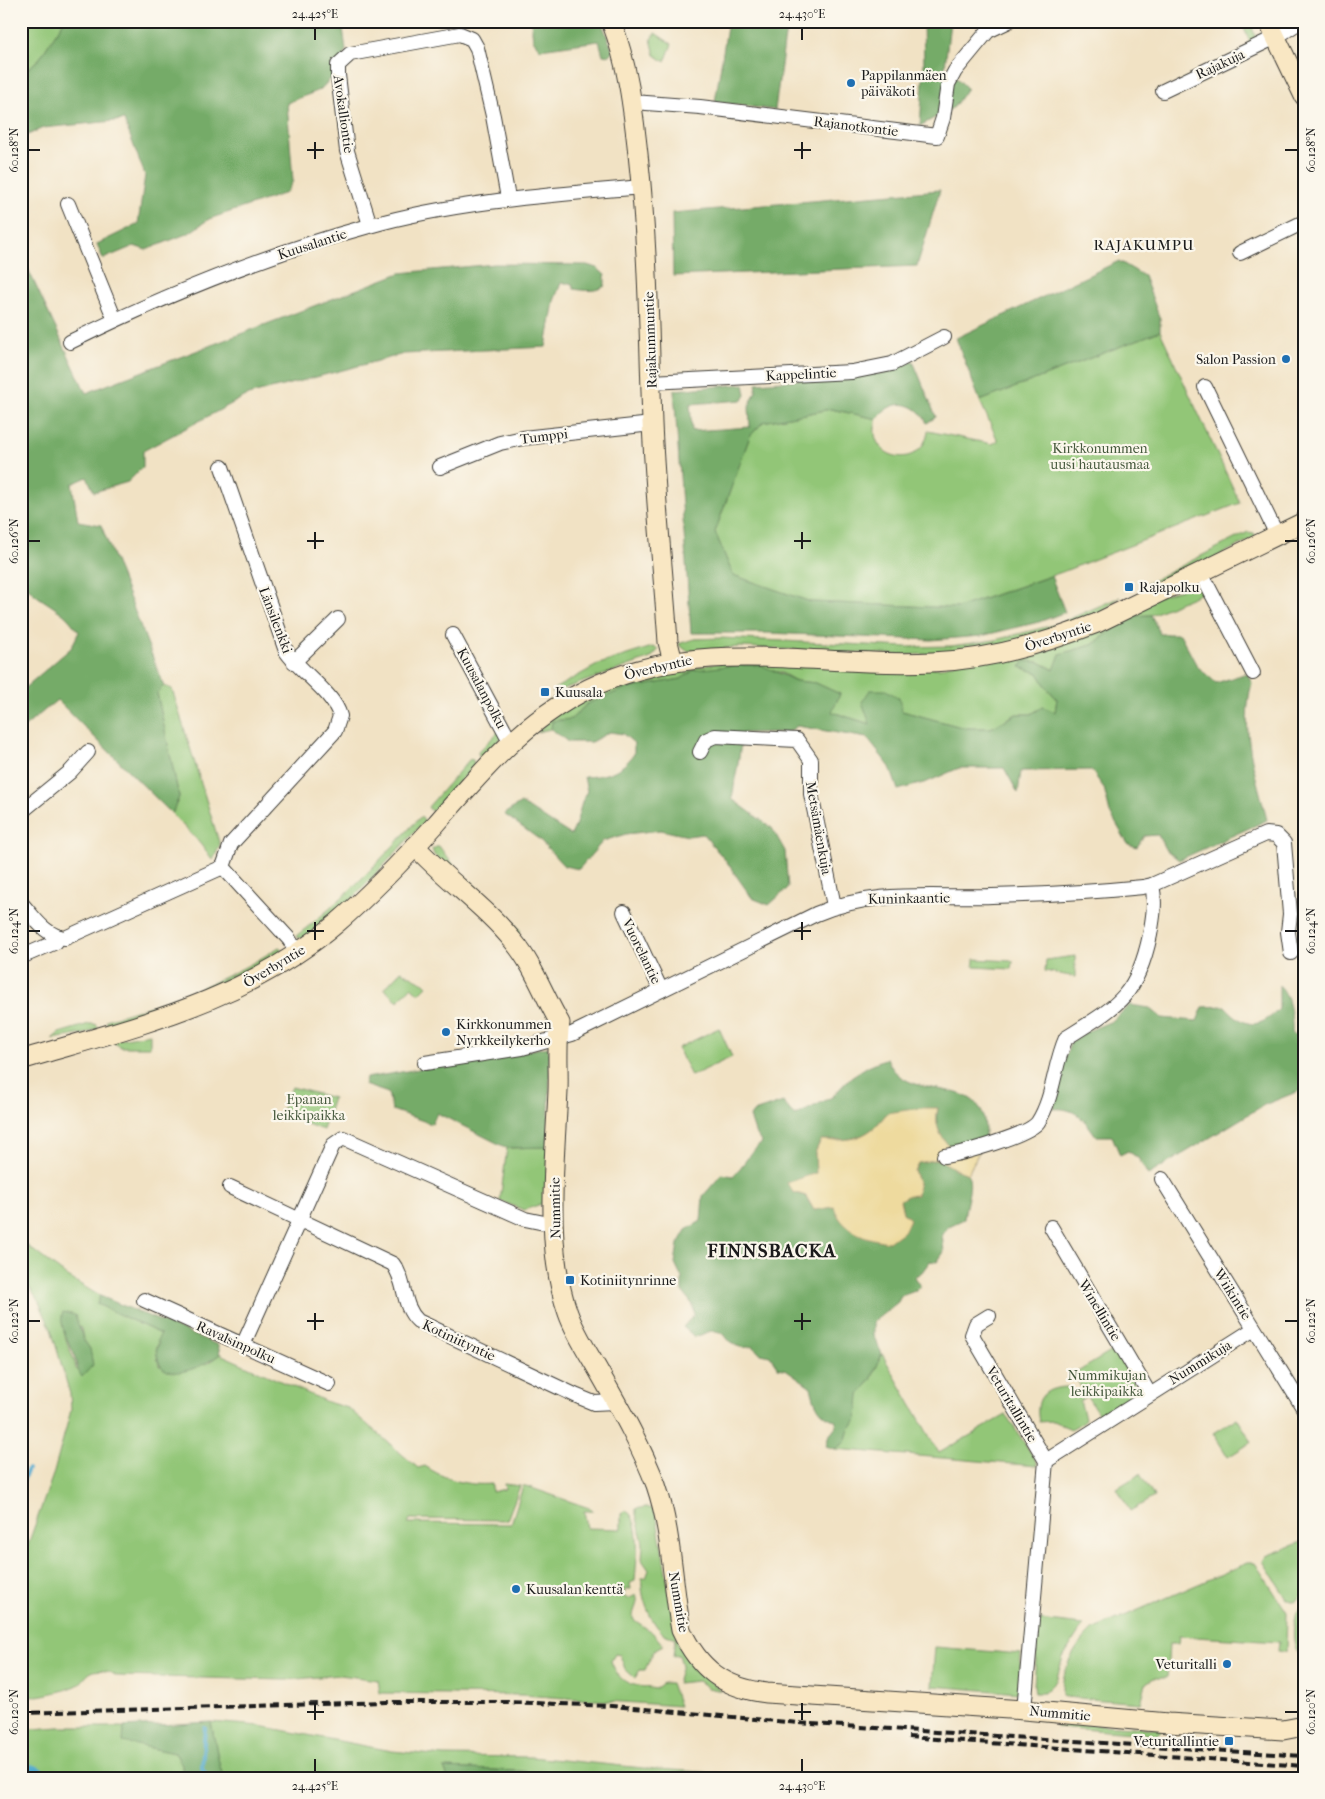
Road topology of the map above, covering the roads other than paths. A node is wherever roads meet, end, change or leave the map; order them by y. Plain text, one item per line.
1 (611, 21) edge
2 (1009, 21) edge
3 (1302, 21) edge
4 (1272, 29) edge
5 (1163, 90) dead end
6 (1304, 96) edge
7 (632, 102) junction
8 (642, 186) junction
9 (508, 198) junction
10 (68, 204) dead end
11 (1304, 222) edge
12 (370, 225) junction
13 (1240, 253) dead end
14 (116, 320) junction
15 (944, 337) dead end
16 (70, 342) dead end
17 (651, 382) junction
18 (1205, 387) dead end
19 (652, 424) junction
20 (222, 467) dead end
21 (440, 467) dead end
22 (1304, 522) edge
23 (1277, 535) junction
24 (1201, 573) junction
25 (338, 619) dead end
26 (454, 635) dead end
27 (294, 662) junction
28 (673, 662) junction
29 (1253, 673) dead end
30 (510, 741) junction
31 (88, 752) dead end
32 (700, 752) dead end
33 (21, 812) edge
34 (415, 846) junction
35 (223, 867) junction
36 (1152, 885) junction
37 (21, 903) edge
38 (834, 906) junction
39 (624, 912) dead end
40 (1304, 923) edge
41 (1289, 924) junction
42 (59, 937) junction
43 (1291, 953) dead end
44 (298, 954) junction
45 (21, 958) edge
46 (661, 990) junction
47 (557, 1038) junction
48 (21, 1060) edge
49 (425, 1063) dead end
50 (944, 1156) dead end
51 (1162, 1179) dead end
52 (230, 1187) dead end
53 (300, 1221) junction
54 (554, 1225) junction
55 (1052, 1226) dead end
56 (144, 1300) dead end
57 (989, 1316) dead end
58 (1254, 1329) junction
59 (243, 1345) junction
60 (329, 1384) dead end
61 (1149, 1393) junction
62 (615, 1402) junction
63 (1304, 1409) edge
64 (1046, 1461) junction
65 (1024, 1710) junction
66 (1304, 1726) edge

1 - 7 street, Rajakummuntie
2 - 7 street, Rajanotkontie
3 - 4 street, Rajakuja
4 - 5 street, Rajakuja
4 - 6 street
7 - 8 street, Rajakummuntie
8 - 9 street, Kuusalantie
8 - 17 street, Rajakummuntie
9 - 12 street, Kuusalantie
9 - 12 street, Avokalliontie
10 - 14 street
11 - 13 street
12 - 14 street, Kuusalantie
14 - 16 street, Kuusalantie
15 - 17 street, Kappelintie
17 - 19 street, Rajakummuntie
18 - 23 street
19 - 21 street, Tumppi
19 - 28 street, Rajakummuntie
20 - 27 street, Länsilenkki
22 - 23 street, Överbyntie
23 - 24 street, Överbyntie
24 - 28 street, Överbyntie
24 - 29 street
25 - 27 street
26 - 30 street, Kuusalanpolku
27 - 35 street, Länsilenkki
28 - 30 street, Överbyntie
30 - 34 street, Överbyntie
31 - 33 street
32 - 38 street, Metsämäenkuja
34 - 44 street, Överbyntie
34 - 47 street, Nummitie
35 - 42 street
35 - 44 street
36 - 38 street, Kuninkaantie
36 - 41 street, Kuninkaantie
36 - 50 street
37 - 42 street
38 - 46 street, Kuninkaantie
39 - 46 street, Vuorelantie
40 - 41 street
41 - 43 street
42 - 45 street
44 - 48 street, Överbyntie
46 - 47 street, Kuninkaantie
47 - 49 street, Kuninkaantie
47 - 54 street, Nummitie
51 - 58 street, Wiikintie
52 - 53 street, Kotiniityntie
53 - 54 street
53 - 59 street
53 - 62 street, Kotiniityntie
54 - 62 street, Nummitie
55 - 61 street, Winellintie
56 - 59 street, Ravalsinpolku
57 - 64 street, Veturitallintie
58 - 61 street, Nummikuja
58 - 63 street, Wiikintie
59 - 60 street, Ravalsinpolku
61 - 64 street, Nummikuja
62 - 65 street, Nummitie
64 - 65 street
65 - 66 street, Nummitie

